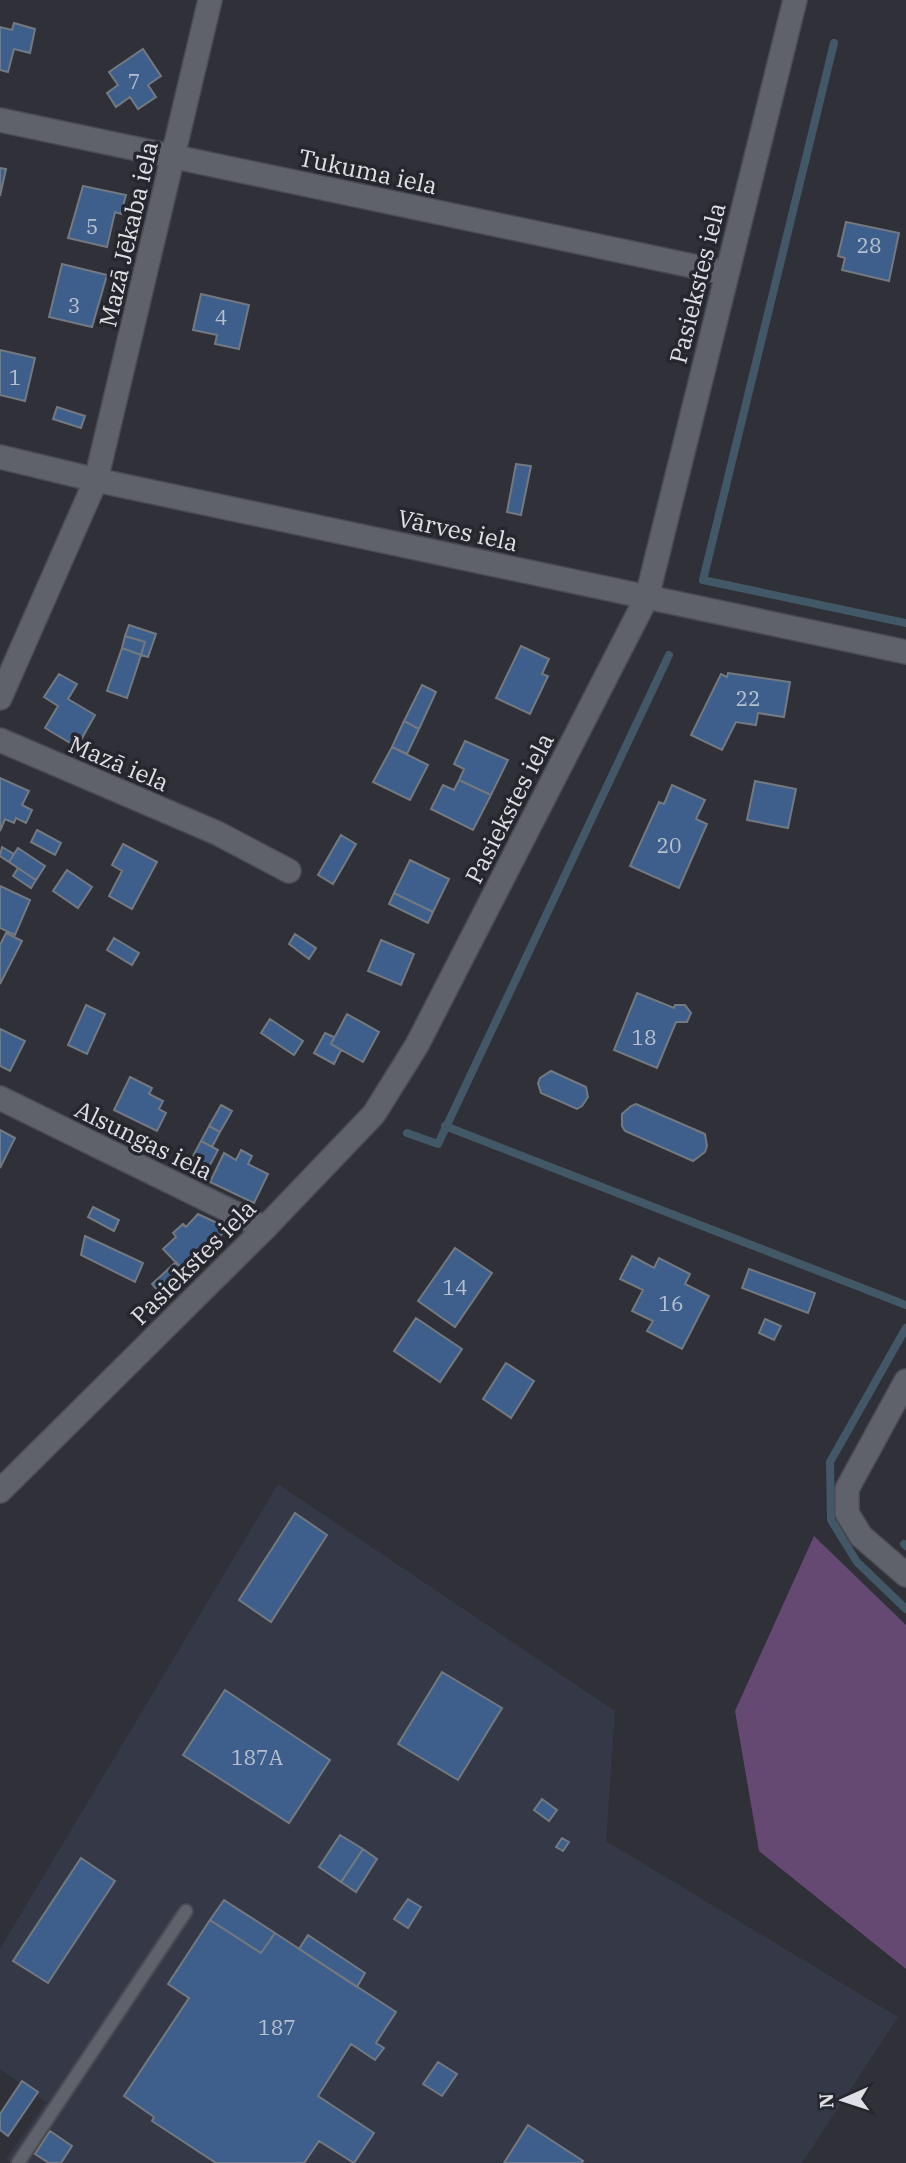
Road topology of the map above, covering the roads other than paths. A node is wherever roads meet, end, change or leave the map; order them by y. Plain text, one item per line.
1 (210, 0) edge
2 (795, 0) edge
3 (0, 120) edge
4 (174, 157) junction
5 (726, 273) junction
6 (0, 457) edge
7 (96, 480) junction
8 (647, 597) junction
9 (906, 652) edge
10 (0, 698) edge
11 (0, 740) edge
12 (289, 871) dead end
13 (0, 1098) edge
14 (265, 1228) junction
15 (906, 1381) edge
16 (0, 1492) edge
17 (906, 1575) edge
18 (186, 1910) dead end
19 (18, 2163) edge

1 - 4 street, Mazā Jēkaba iela
2 - 5 street, Pasiekstes iela
3 - 4 street, Tukuma iela
4 - 5 street, Tukuma iela
4 - 7 street, Mazā Jēkaba iela
5 - 8 street, Pasiekstes iela
6 - 7 street, Vārves iela
7 - 8 street, Vārves iela
7 - 10 street, Mazā Jēkaba iela
8 - 9 street, Vārves iela
8 - 14 street, Pasiekstes iela
11 - 12 street, Mazā iela
13 - 14 street, Alsungas iela
14 - 16 street, Pasiekstes iela
15 - 17 street
18 - 19 lane

